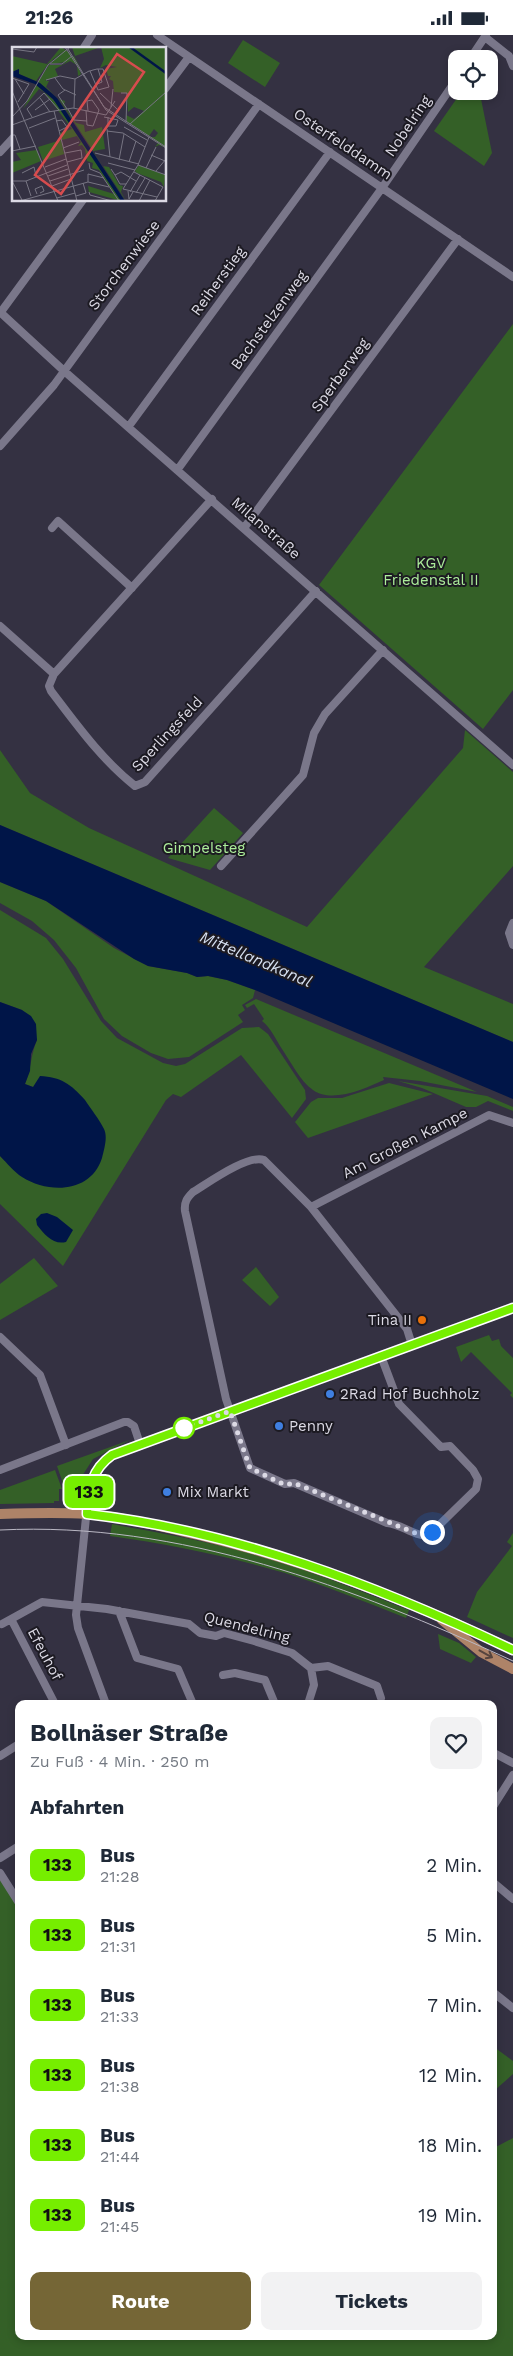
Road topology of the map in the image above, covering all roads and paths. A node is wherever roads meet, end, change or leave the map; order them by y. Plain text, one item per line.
1 (92, 35) edge
2 (157, 35) edge
3 (486, 36) edge
4 (84, 47) edge
5 (476, 50) edge
6 (189, 57) junction
7 (513, 66) edge
8 (166, 88) edge
9 (448, 92) edge
10 (259, 104) junction
11 (12, 139) edge
12 (0, 152) edge
13 (330, 152) junction
14 (382, 188) junction
15 (83, 201) edge
16 (458, 239) junction
17 (513, 277) edge
18 (0, 312) edge
19 (63, 370) junction
20 (129, 426) junction
21 (0, 446) edge
22 (178, 469) junction
23 (212, 499) junction
24 (52, 528) dead end
25 (244, 528) junction
26 (132, 588) junction
27 (316, 591) junction
28 (0, 625) edge
29 (384, 651) junction
30 (54, 674) junction
31 (513, 765) edge
32 (222, 865) dead end
33 (513, 923) edge
34 (513, 945) edge
35 (513, 1123) edge
36 (311, 1207) junction
37 (513, 1308) edge
38 (0, 1337) edge
39 (412, 1345) junction
40 (381, 1356) junction
41 (230, 1411) junction
42 (140, 1444) junction
43 (66, 1445) junction
44 (0, 1470) edge
45 (0, 1514) edge
46 (87, 1514) junction
47 (76, 1605) junction
48 (119, 1611) junction
49 (432, 1611) junction
50 (11, 1619) junction
51 (2, 1624) dead end
52 (513, 1649) edge
53 (311, 1667) junction
54 (513, 1669) edge
55 (223, 1675) dead end
56 (381, 1698) dead end
57 (53, 1700) edge
58 (105, 1700) edge
59 (191, 1700) edge
60 (273, 1700) edge
61 (309, 1700) edge
62 (15, 1746) edge
63 (0, 1755) edge
64 (497, 1755) edge
65 (513, 1763) edge
66 (513, 1775) edge
67 (497, 1800) edge
68 (15, 1849) edge
69 (0, 1858) edge
70 (0, 1873) edge
71 (497, 1886) edge
72 (15, 1897) edge
73 (513, 1899) edge
74 (497, 1996) edge
75 (513, 2009) edge

1 - 4 street
2 - 6 street, Osterfelddamm
3 - 5 street
3 - 7 street
6 - 8 street
6 - 10 street, Osterfelddamm
9 - 14 street, Nobelring
10 - 13 street, Osterfelddamm
10 - 19 street, Storchenwiese
11 - 12 street
13 - 14 street, Osterfelddamm
13 - 20 street, Reiherstieg
14 - 16 street, Osterfelddamm
14 - 22 street, Bachstelzenweg
15 - 18 street
16 - 17 street, Osterfelddamm
16 - 25 street, Sperberweg
18 - 19 street, Milanstraße
19 - 20 street, Milanstraße
19 - 21 street, Storchenwiese
20 - 22 street, Milanstraße
22 - 23 street, Milanstraße
23 - 25 street, Milanstraße
23 - 26 street
24 - 26 street
25 - 27 street, Milanstraße
26 - 30 street
27 - 29 street, Milanstraße
27 - 30 street, Sperlingsfeld
28 - 30 street
29 - 31 street, Milanstraße
29 - 32 street
33 - 34 street
35 - 36 street, Am Großen Kampe
36 - 39 street
36 - 41 street
37 - 39 street
38 - 43 street
39 - 40 street
40 - 41 street
40 - 41 street
41 - 42 street
42 - 43 street
42 - 46 street
43 - 44 street
45 - 46 main road
46 - 47 street
46 - 49 main road
47 - 48 street, Quendelring
47 - 50 street, Efeuhof
47 - 58 street
48 - 53 street, Quendelring
48 - 59 street
49 - 52 main road
49 -> 54 main road
50 - 51 street, Efeuhof
50 - 57 street, Efeuhof
53 - 56 street
53 - 61 street
55 - 60 street
62 - 63 street
64 - 65 street
66 - 67 street
68 - 69 street
70 - 72 street
71 - 73 street
74 - 75 street

